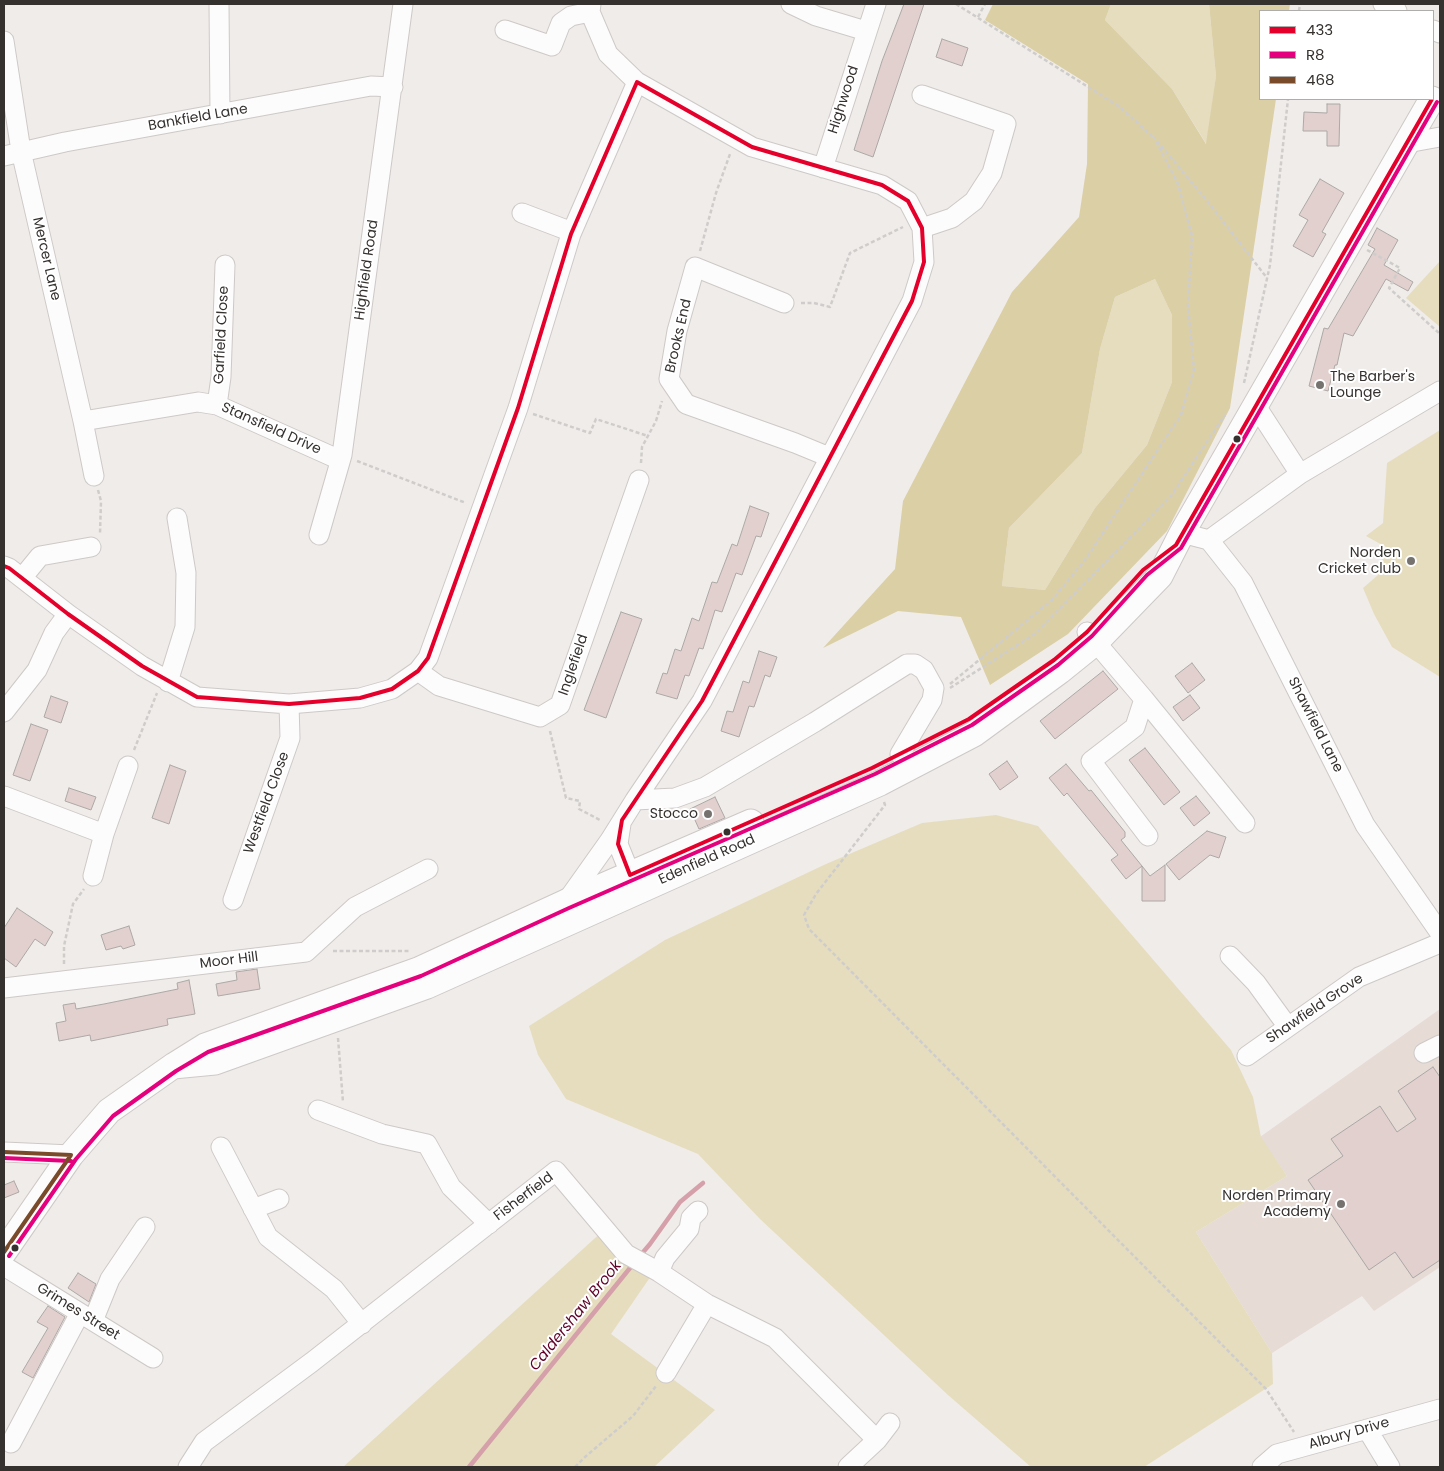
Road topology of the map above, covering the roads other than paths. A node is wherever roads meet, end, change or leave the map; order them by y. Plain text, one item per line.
1 (219, 4) edge
2 (403, 4) edge
3 (790, 4) edge
4 (876, 4) edge
5 (1383, 4) edge
6 (590, 8) edge
7 (1394, 10) edge
8 (505, 30) dead end
9 (866, 32) junction
10 (4, 41) edge
11 (637, 82) junction
12 (393, 87) junction
13 (922, 95) dead end
14 (1431, 100) edge
15 (220, 114) junction
16 (1440, 137) edge
17 (1407, 143) junction
18 (12, 154) edge
19 (822, 168) junction
20 (522, 213) dead end
21 (920, 224) junction
22 (572, 232) junction
23 (226, 265) dead end
24 (784, 304) road end
25 (1440, 391) edge
26 (1248, 398) junction
27 (217, 405) junction
28 (83, 421) junction
29 (341, 457) junction
30 (829, 457) junction
31 (1300, 474) junction
32 (94, 476) road end
33 (639, 480) road end
34 (177, 518) dead end
35 (319, 535) dead end
36 (1179, 539) junction
37 (1208, 540) junction
38 (96, 542) road end
39 (4, 566) edge
40 (22, 578) junction
41 (68, 614) junction
42 (1092, 637) junction
43 (418, 671) junction
44 (166, 680) junction
45 (1144, 700) junction
46 (289, 704) junction
47 (4, 712) edge
48 (900, 754) junction
49 (128, 766) road end
50 (4, 796) edge
51 (634, 800) junction
52 (622, 820) junction
53 (1245, 823) dead end
54 (104, 834) junction
55 (1148, 836) dead end
56 (428, 869) dead end
57 (93, 876) road end
58 (634, 883) junction
59 (233, 900) dead end
60 (566, 902) junction
61 (1440, 933) edge
62 (1440, 943) edge
63 (1230, 956) dead end
64 (4, 988) edge
65 (344, 1009) junction
66 (1288, 1027) junction
67 (1247, 1056) dead end
68 (318, 1110) dead end
69 (221, 1147) dead end
70 (4, 1152) edge
71 (70, 1155) junction
72 (279, 1199) dead end
73 (253, 1209) junction
74 (698, 1211) dead end
75 (489, 1224) junction
76 (145, 1227) dead end
77 (4, 1252) edge
78 (4, 1266) edge
79 (653, 1268) junction
80 (707, 1304) junction
81 (86, 1318) junction
82 (362, 1324) junction
83 (153, 1358) dead end
84 (666, 1373) road end
85 (1440, 1409) edge
86 (890, 1424) dead end
87 (1367, 1429) junction
88 (877, 1440) junction
89 (11, 1443) dead end
90 (188, 1467) edge
91 (848, 1467) edge
92 (1262, 1467) edge
93 (1390, 1467) edge

1 - 15 street
2 - 12 street, Highfield Road
3 - 9 street
4 - 9 street, Highwood
5 - 7 street
6 - 8 street
6 - 11 street
9 - 19 street, Highwood
10 - 18 street, Mercer Lane
11 - 19 street
11 - 22 street
12 - 15 street, Bankfield Lane
12 - 29 street, Highfield Road
13 - 21 street
14 - 17 main road, Edenfield Road
15 - 18 street, Bankfield Lane
16 - 17 street
17 - 26 main road, Edenfield Road
18 - 28 street, Mercer Lane
19 - 21 street
20 - 22 street
21 - 30 street
22 - 43 street
23 - 27 street, Garfield Close
24 - 30 street, Brooks End
25 - 31 street
26 - 31 street
26 - 36 main road, Edenfield Road
27 - 28 street, Stansfield Drive
27 - 29 street, Stansfield Drive
28 - 32 street, Mercer Lane
29 - 35 street, Highfield Road
30 - 51 street
31 - 37 street
33 - 43 street, Inglefield
34 - 44 street
36 - 37 street
36 - 42 main road, Edenfield Road
37 - 61 street, Shawfield Lane
38 - 40 street
39 - 40 street
40 - 41 street
41 - 44 street
41 - 47 street
42 - 45 street
42 - 48 main road, Edenfield Road
42 - 58 main road, Edenfield Road
43 - 46 street
44 - 46 street
45 - 53 street
45 - 55 street
46 - 59 street, Westfield Close
48 - 51 street
48 - 58 main road, Edenfield Road
49 - 54 street
50 - 54 street
51 - 52 street
52 - 58 street
52 - 60 street
54 - 57 street
56 - 64 street, Moor Hill
58 - 60 main road, Edenfield Road
58 - 65 main road, Edenfield Road
60 - 65 main road, Edenfield Road
62 - 66 street, Shawfield Grove
63 - 66 street
65 - 71 main road, Edenfield Road
66 - 67 street, Shawfield Grove
68 - 75 street
69 - 73 street
70 - 71 street
71 - 77 main road, Edenfield Road
72 - 73 street
73 - 82 street
74 - 79 street
75 - 79 street, Fisherfield
75 - 82 street, Fisherfield
76 - 81 street
78 - 81 street, Grimes Street
79 - 80 street, Fisherfield
80 - 84 street
80 - 88 street, Fisherfield
81 - 83 street, Grimes Street
81 - 89 street
82 - 90 street, Fisherfield
85 - 87 street, Albury Drive
86 - 88 street
87 - 92 street, Albury Drive
87 - 93 street
88 - 91 street

